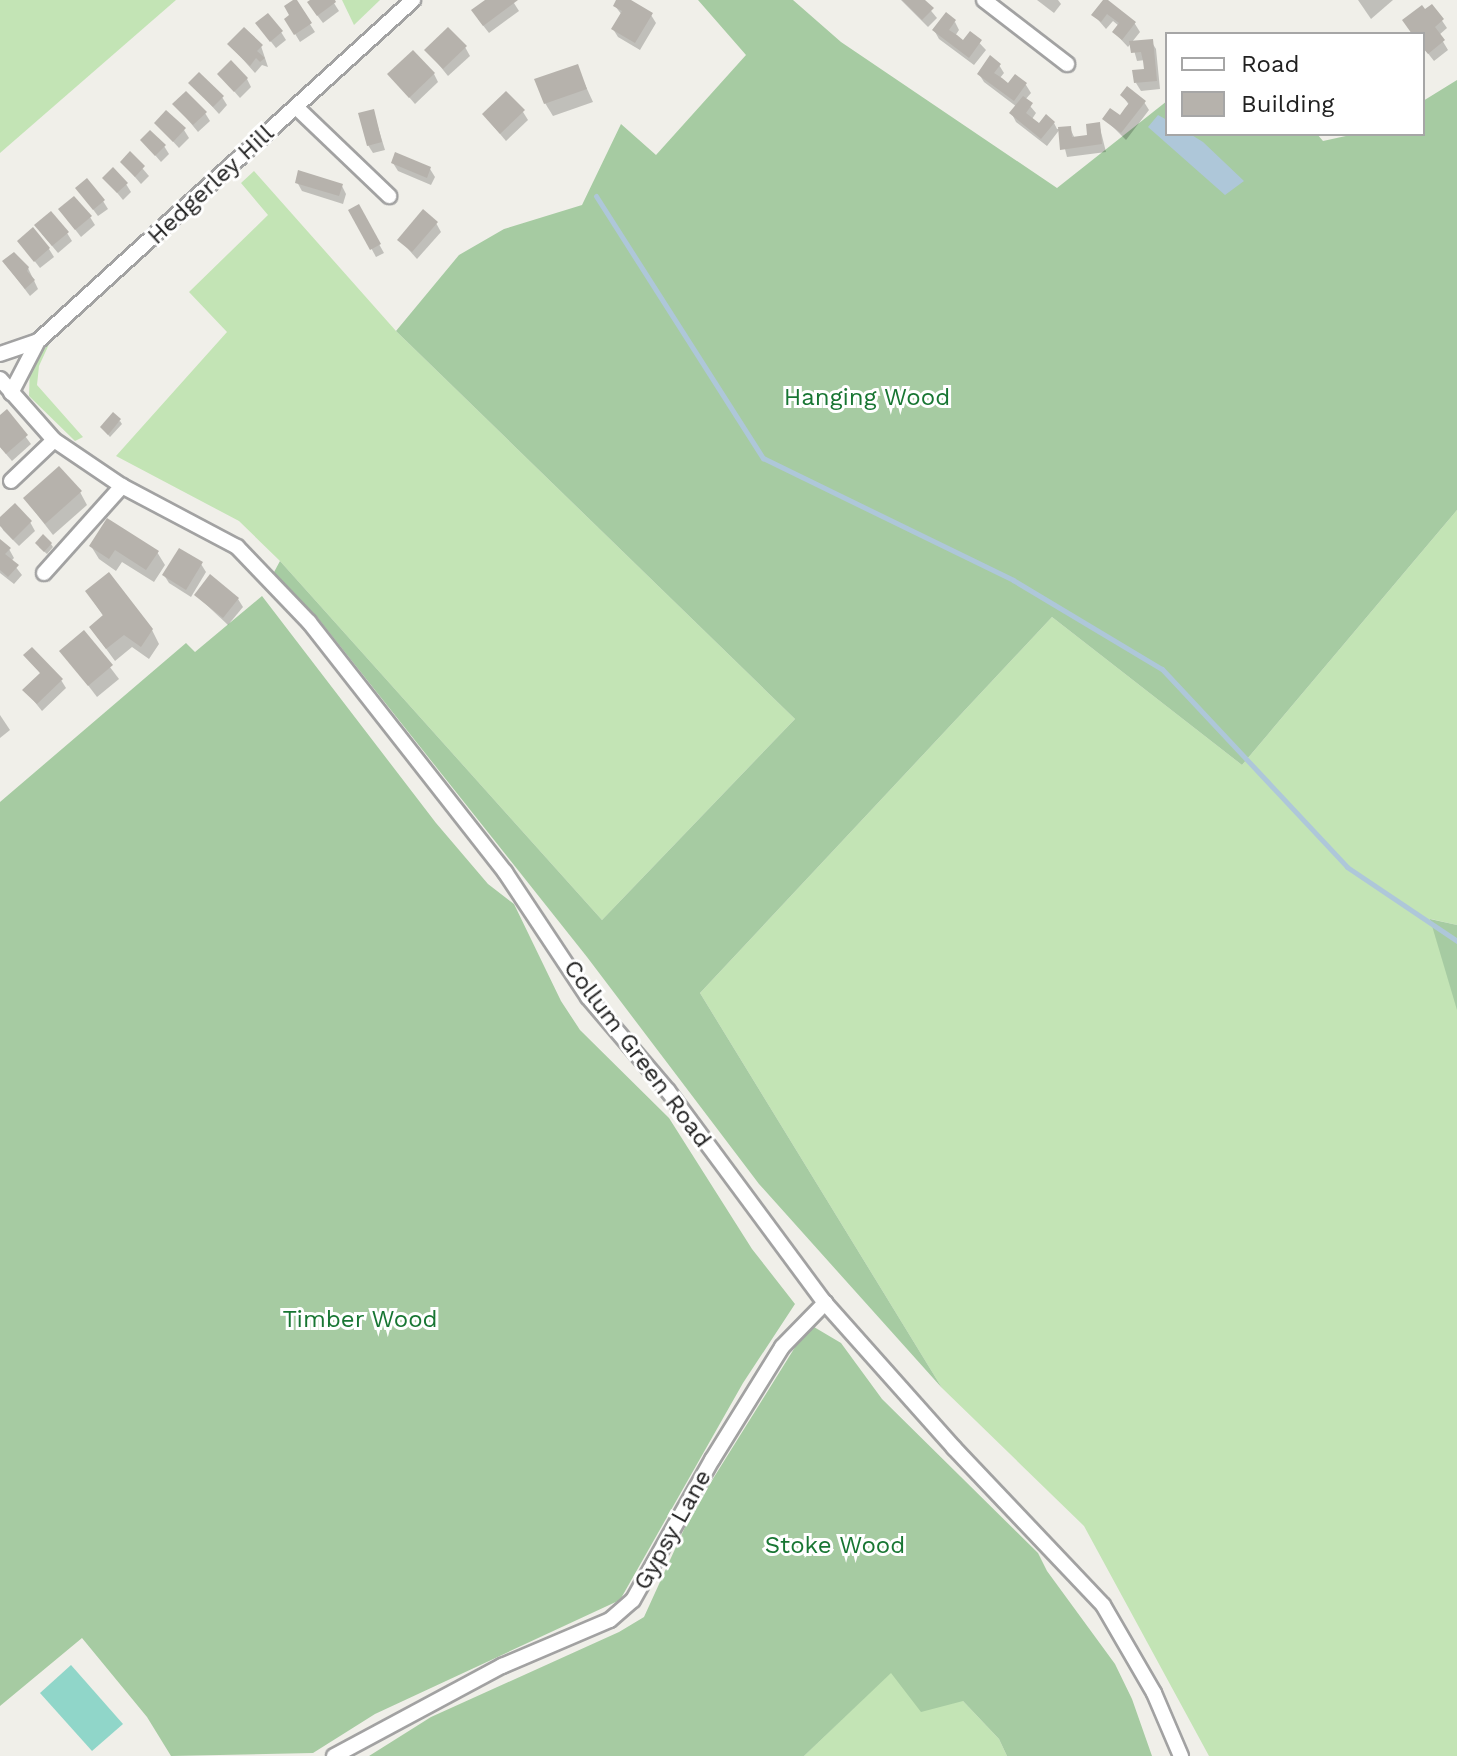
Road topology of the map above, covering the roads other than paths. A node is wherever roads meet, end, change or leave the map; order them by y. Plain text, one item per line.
1 (413, 0) edge
2 (984, 0) edge
3 (1067, 64) dead end
4 (296, 107) junction
5 (389, 196) dead end
6 (38, 341) junction
7 (0, 354) edge
8 (0, 379) edge
9 (11, 393) junction
10 (54, 440) junction
11 (11, 481) dead end
12 (122, 486) junction
13 (44, 573) dead end
14 (825, 1303) junction
15 (334, 1756) edge
16 (1181, 1756) edge

1 - 4 street, Hedgerley Hill
2 - 3 street
4 - 5 street
4 - 6 street, Hedgerley Hill
6 - 7 street, Hedgerley Hill
6 - 9 street
8 - 9 street, Collum Green Road
9 - 10 street, Collum Green Road
10 - 11 street
10 - 12 street, Collum Green Road
12 - 13 street
12 - 14 street, Collum Green Road
14 - 15 street, Gypsy Lane
14 - 16 street, Collum Green Road

